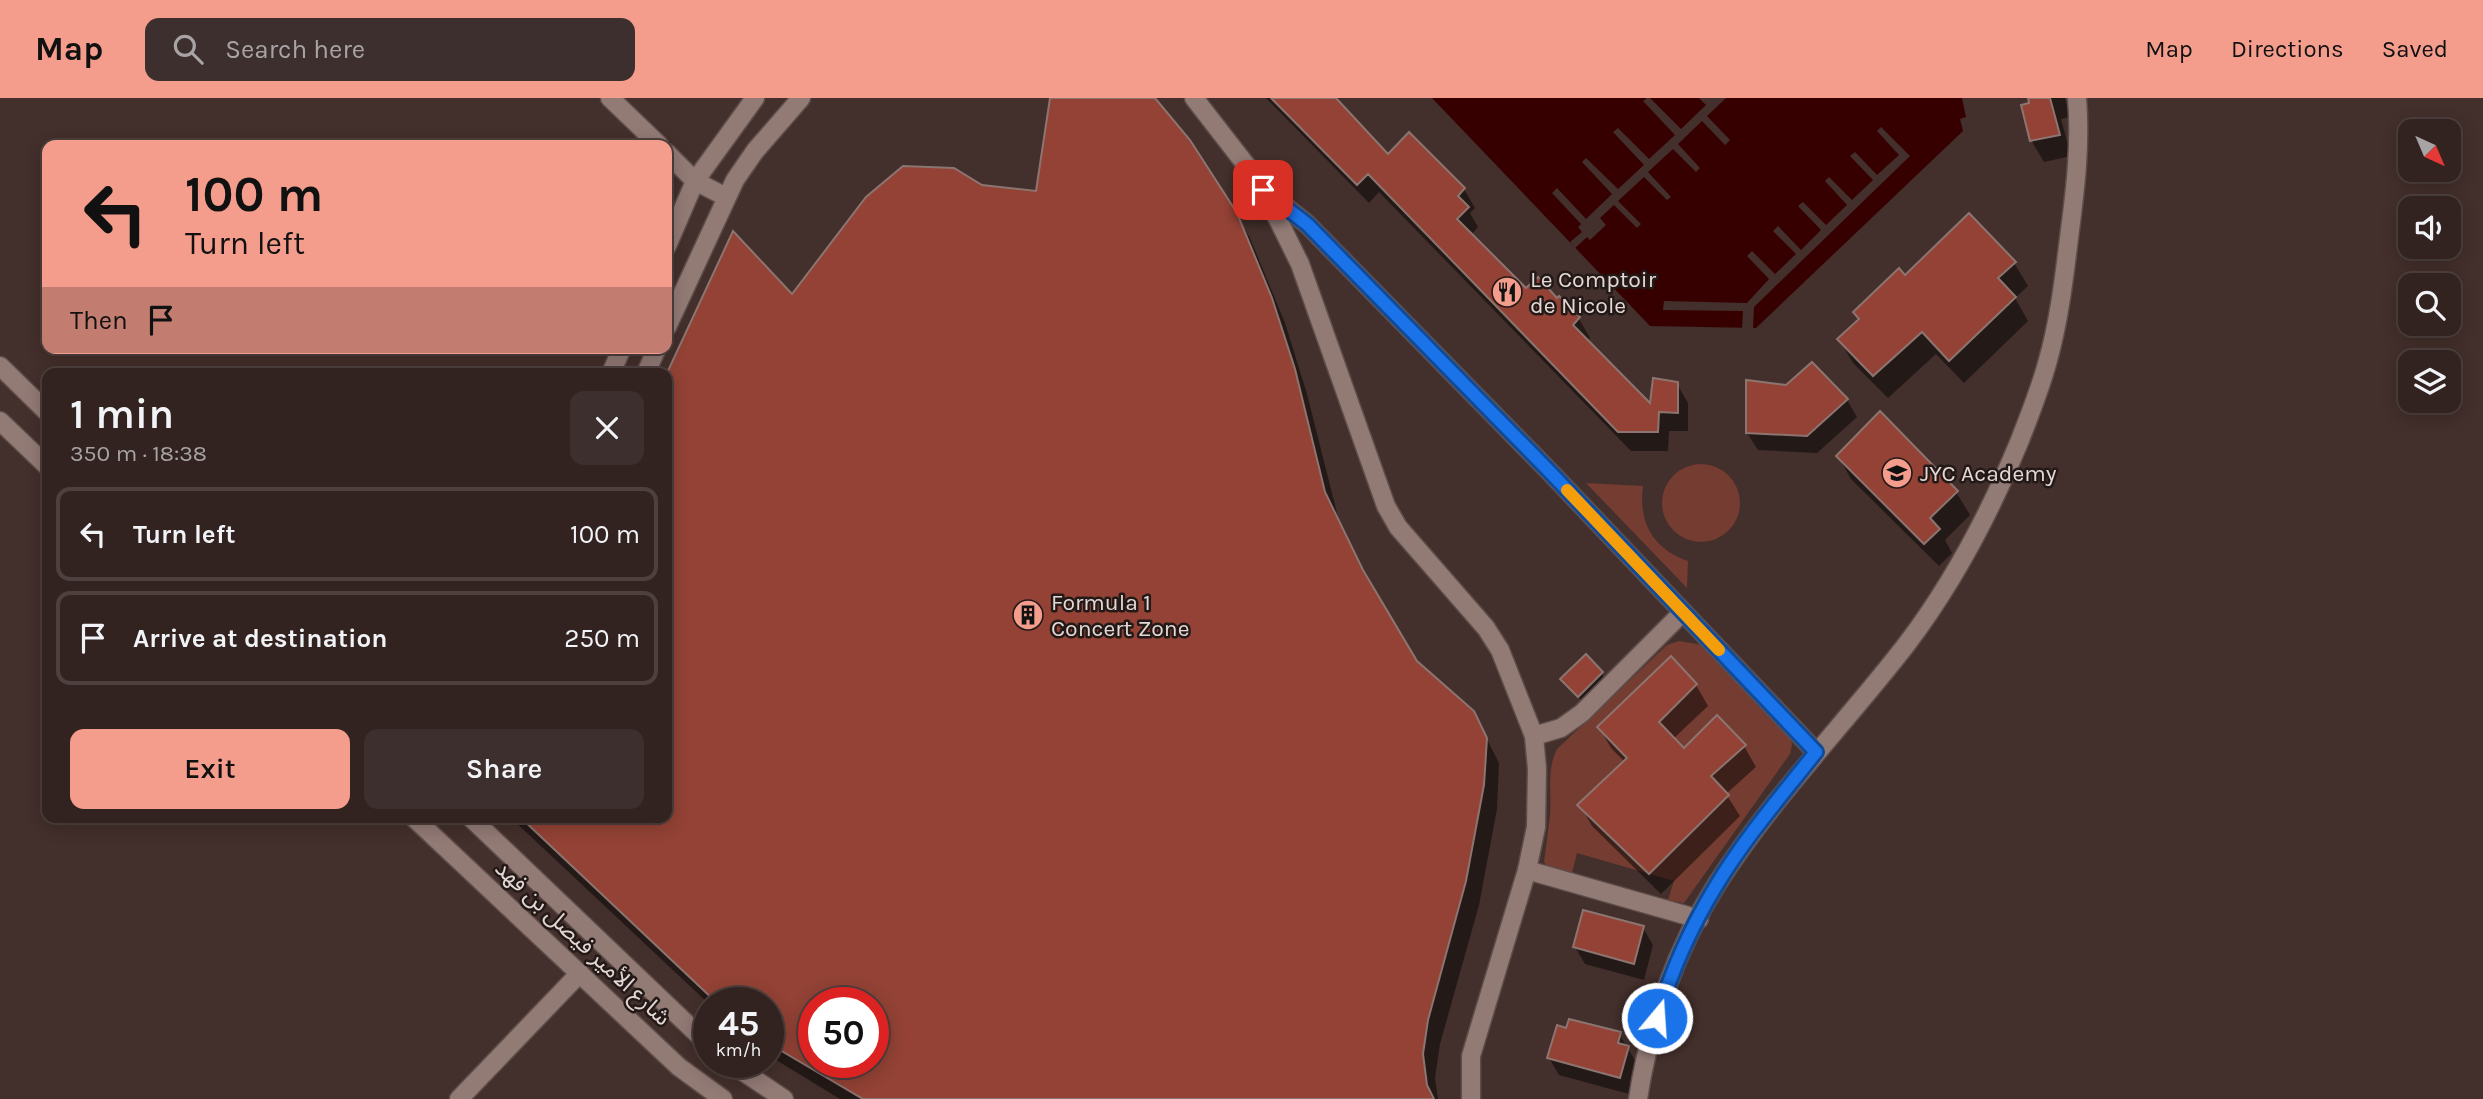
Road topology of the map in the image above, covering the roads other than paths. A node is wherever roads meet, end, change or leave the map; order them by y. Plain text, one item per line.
1 (610, 98) edge
2 (755, 98) edge
3 (801, 98) edge
4 (1194, 98) edge
5 (2077, 98) edge
6 (654, 140) edge
7 (672, 158) edge
8 (695, 181) junction
9 (1263, 190) junction
10 (726, 197) junction
11 (672, 234) edge
12 (672, 316) edge
13 (0, 366) edge
14 (42, 407) edge
15 (0, 421) edge
16 (42, 461) edge
17 (1683, 611) junction
18 (1534, 736) junction
19 (1816, 752) junction
20 (419, 823) edge
21 (477, 823) edge
22 (1527, 870) junction
23 (1699, 919) junction
24 (580, 973) junction
25 (693, 1030) edge
26 (753, 1078) edge
27 (459, 1099) edge
28 (723, 1099) edge
29 (784, 1099) edge
30 (1471, 1099) edge
31 (1639, 1099) edge

1 - 6 main road
2 - 8 main road
3 - 10 main road
4 - 9 main road
5 - 19 main road
7 - 8 main road
8 - 10 main road
8 - 11 main road
9 - 17 main road
9 - 18 main road
10 - 12 main road
13 - 14 main road
15 - 16 main road
17 - 18 main road
17 - 19 main road
18 - 22 main road
19 - 23 main road
20 - 24 main road, شارع الأمير فيصل بن فهد
21 - 25 main road, شارع الأمير فيصل بن فهد
22 - 23 main road
22 - 30 main road
23 - 31 main road
24 - 27 main road
24 - 28 main road, شارع الأمير فيصل بن فهد
26 - 29 main road

